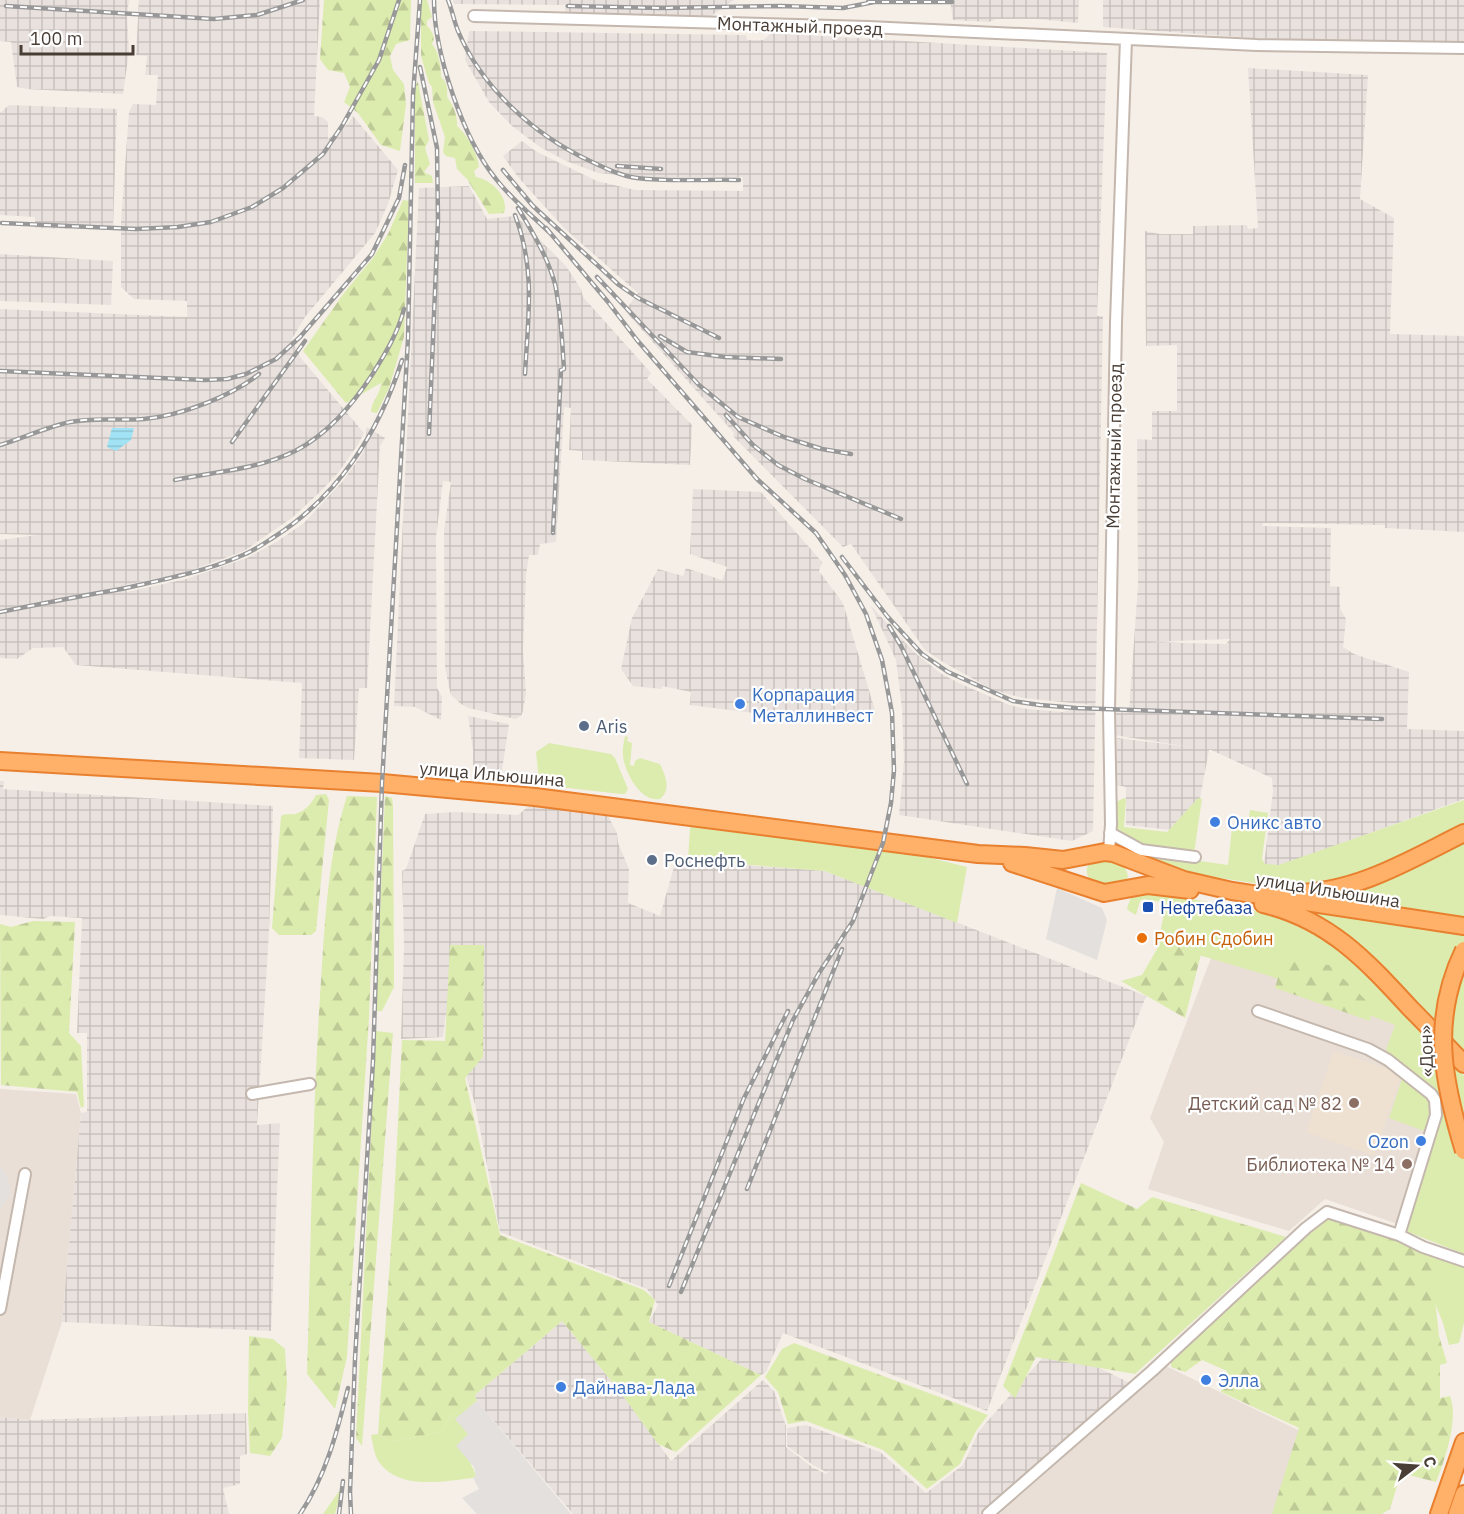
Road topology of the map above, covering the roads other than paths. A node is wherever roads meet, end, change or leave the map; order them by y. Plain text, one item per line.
1 (474, 16) dead end
2 (1126, 39) junction
3 (1464, 48) edge
4 (0, 761) edge
5 (1110, 833) junction
6 (1464, 834) edge
7 (1109, 853) junction
8 (978, 854) junction
9 (1195, 857) dead end
10 (1193, 886) junction
11 (1094, 890) junction
12 (1120, 891) junction
13 (1464, 926) edge
14 (1464, 931) edge
15 (1464, 950) edge
16 (1258, 1011) dead end
17 (1464, 1064) edge
18 (310, 1084) dead end
19 (252, 1094) dead end
20 (1464, 1151) edge
21 (25, 1174) dead end
22 (1399, 1235) junction
23 (1464, 1261) edge
24 (0, 1309) edge
25 (1464, 1442) edge
26 (1464, 1494) edge
27 (988, 1514) edge
28 (1439, 1514) edge
29 (1457, 1514) edge

1 - 2 street, Монтажный проезд
2 - 3 street, Монтажный проезд
2 - 5 street, Монтажный проезд
4 - 8 highway, улица Ильюшина
5 - 7 street, Монтажный проезд
5 - 9 street
6 - 10 highway
7 - 8 highway
7 - 10 highway
7 - 11 highway
7 - 12 highway
8 - 11 highway
10 - 12 highway
10 - 13 highway, улица Ильюшина
10 - 14 highway, улица Ильюшина
10 - 17 highway
11 - 12 highway
15 - 20 highway, «Дон», bridge
16 - 22 street
18 - 19 street
21 - 24 street
22 - 23 street
22 - 27 street
25 - 28 highway
26 - 29 highway

